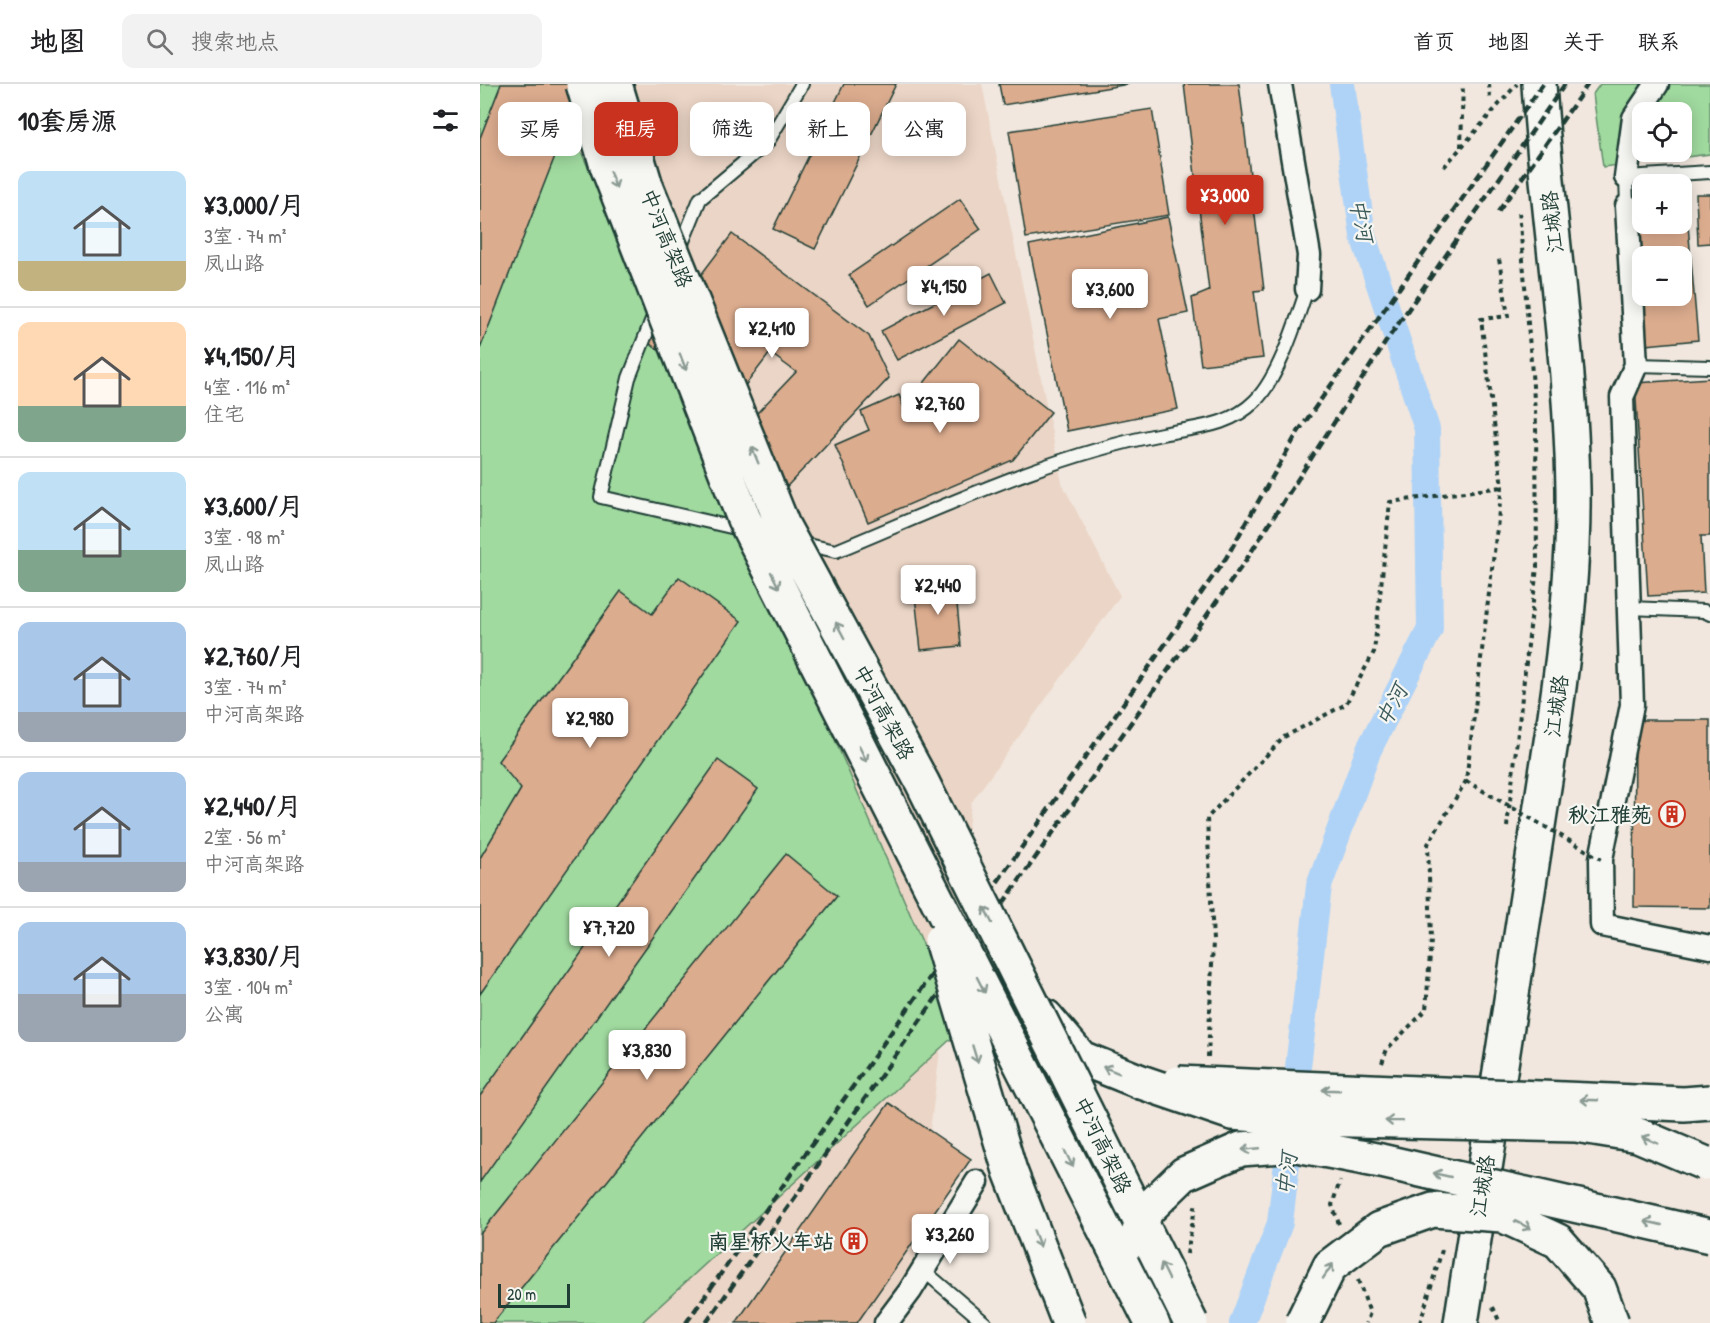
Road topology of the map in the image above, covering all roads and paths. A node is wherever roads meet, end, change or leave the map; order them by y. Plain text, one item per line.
1 (583, 84) edge
2 (615, 84) edge
3 (802, 84) edge
4 (1280, 84) edge
5 (1463, 84) edge
6 (1489, 84) edge
7 (1508, 84) edge
8 (1516, 84) edge
9 (1539, 84) edge
10 (1657, 84) edge
11 (1490, 99) dead end
12 (1510, 108) dead end
13 (1461, 147) junction
14 (1444, 167) dead end
15 (1710, 172) edge
16 (1626, 177) junction
17 (1518, 202) dead end
18 (1627, 206) joint
19 (1499, 259) dead end
20 (1306, 290) joint
21 (1636, 365) junction
22 (1710, 367) edge
23 (1502, 487) junction
24 (1629, 608) junction
25 (1710, 614) edge
26 (1466, 781) junction
27 (1506, 831) dead end
28 (916, 857) junction
29 (1601, 859) junction
30 (1710, 947) edge
31 (1014, 967) junction
32 (1208, 1067) dead end
33 (1380, 1071) dead end
34 (1140, 1082) junction
35 (1710, 1102) edge
36 (1710, 1169) edge
37 (1344, 1171) dead end
38 (976, 1182) dead end
39 (1196, 1200) dead end
40 (1339, 1226) dead end
41 (1710, 1236) edge
42 (1443, 1245) dead end
43 (1187, 1255) dead end
44 (923, 1270) junction
45 (1355, 1270) dead end
46 (1476, 1311) edge
47 (886, 1323) edge
48 (985, 1323) edge
49 (1069, 1323) edge
50 (1128, 1323) edge
51 (1152, 1323) edge
52 (1191, 1323) edge
53 (1302, 1323) edge
54 (1366, 1323) edge
55 (1420, 1323) edge
56 (1449, 1323) edge
57 (1500, 1323) edge
58 (1612, 1323) edge

1 -> 28 main road, 中河高架路, bridge
31 -> 2 main road, 中河高架路, bridge
3 - 20 lane
4 - 20 street
5 - 13 path
6 - 11 path
7 - 12 path
8 - 13 path, bridge
9 - 46 main road, 江城路
10 - 16 street
13 - 14 path, bridge
15 - 16 lane
16 - 18 lane
17 - 27 path
18 - 21 street
19 - 23 path
21 - 22 lane
21 - 24 street
23 - 26 path
23 - 32 path
24 - 25 lane
24 - 29 street
26 - 29 path, bridge
26 - 33 path
28 -> 49 main road, bridge
28 -> 51 main road, 中河高架路, bridge
29 - 30 street
34 -> 31 main road, bridge
52 -> 31 main road, 中河高架路, bridge
35 -> 34 main road, bridge
36 -> 34 main road, bridge
37 - 40 path
38 - 44 street
39 - 43 path
41 -> 50 main road, bridge
42 - 55 path
44 - 47 street
44 - 48 lane
45 - 54 path
46 - 56 main road
46 - 57 path
53 -> 58 main road, bridge

